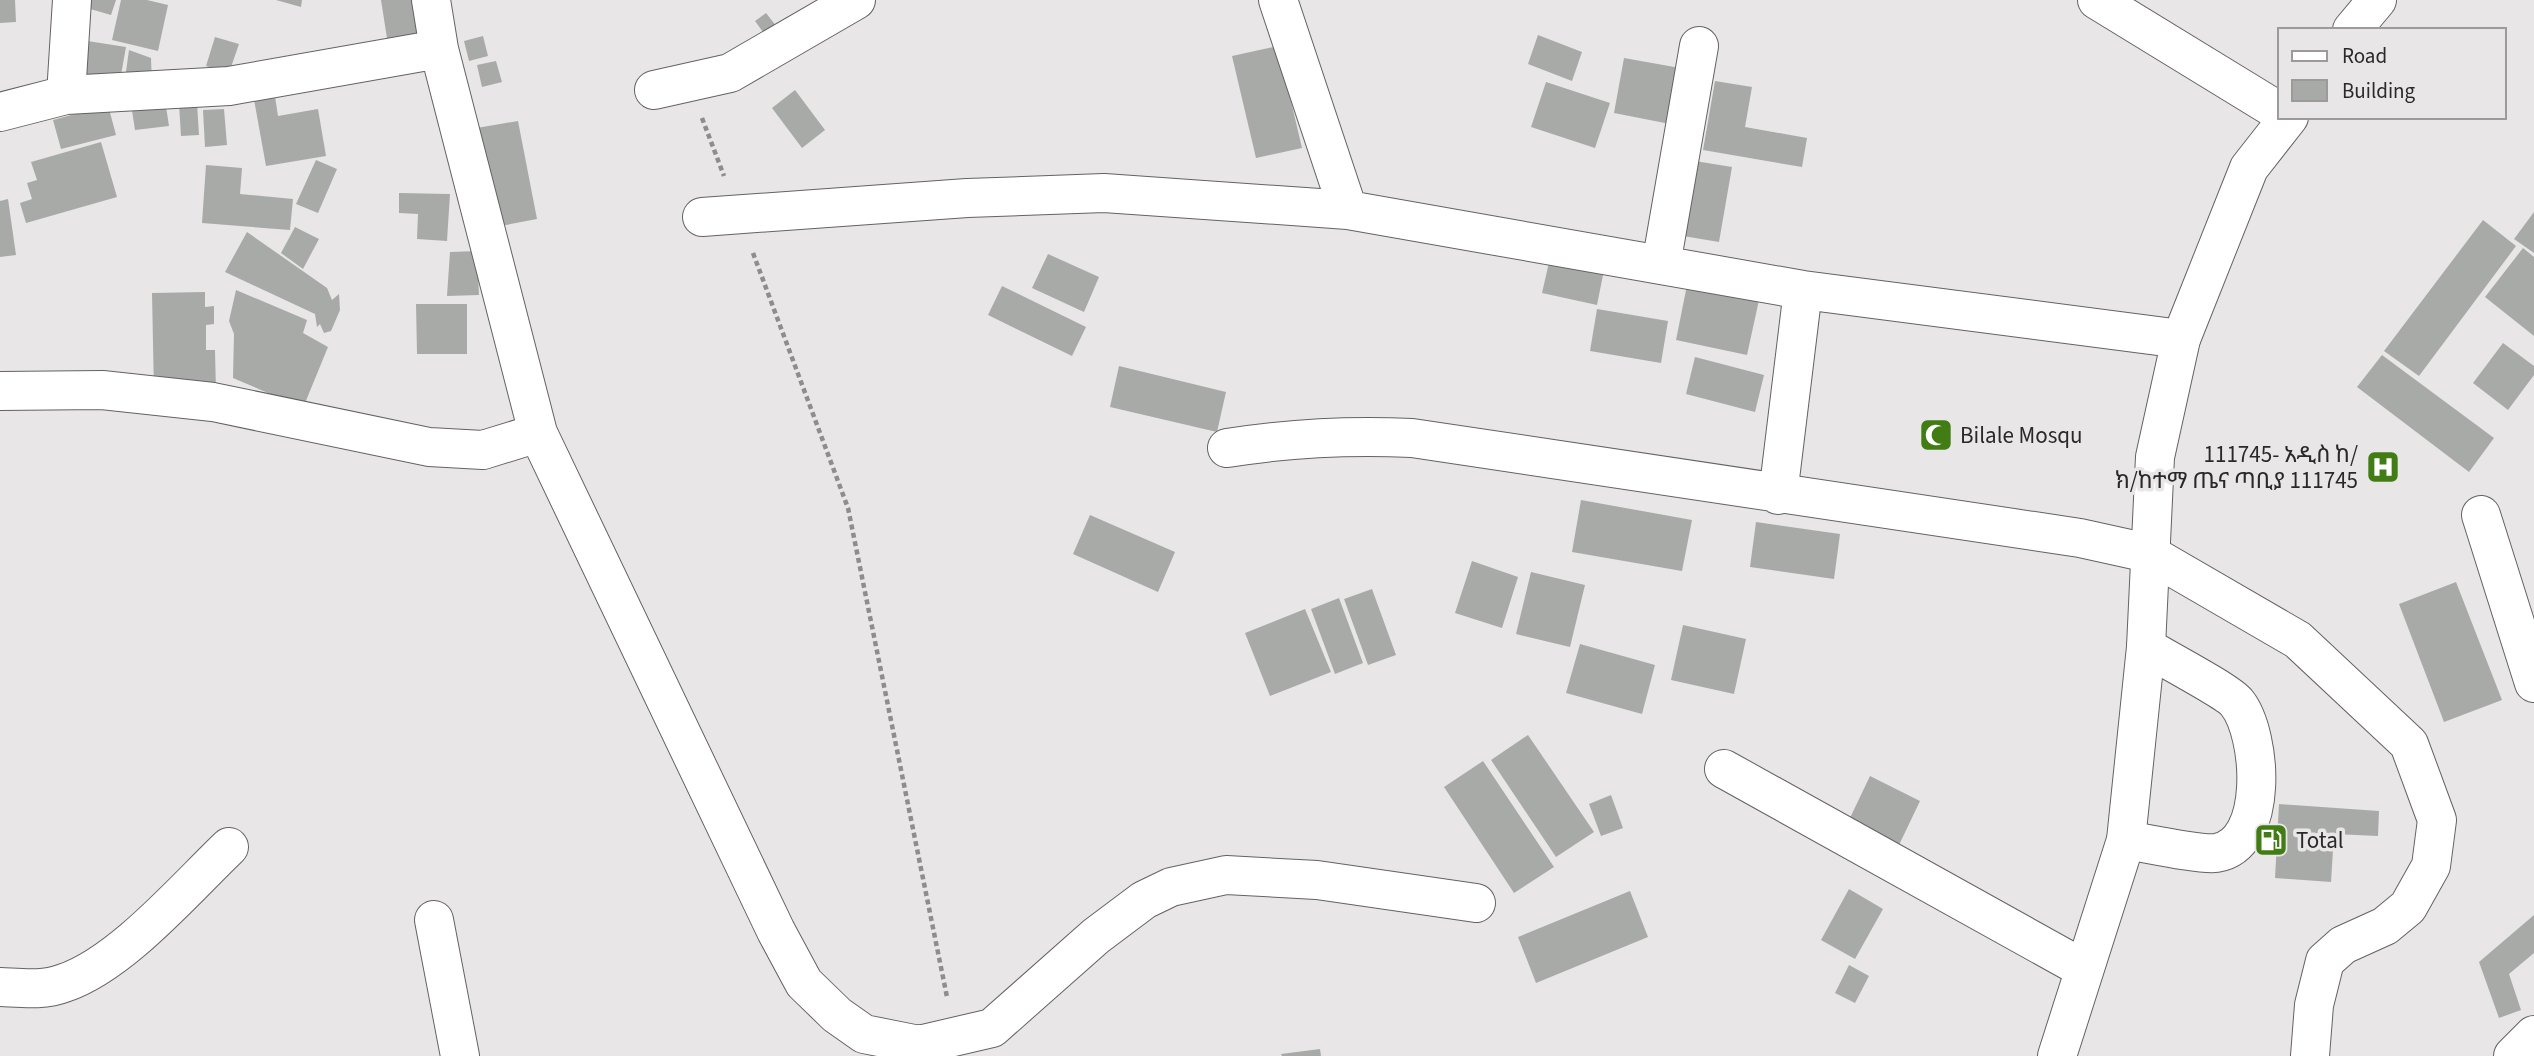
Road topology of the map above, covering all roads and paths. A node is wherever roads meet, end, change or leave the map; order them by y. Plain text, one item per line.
1 (72, 0) edge
2 (431, 0) edge
3 (856, 0) edge
4 (1278, 0) edge
5 (2097, 0) edge
6 (2377, 0) edge
7 (2354, 28) edge
8 (1699, 46) dead end
9 (439, 49) junction
10 (671, 86) joint
11 (66, 95) junction
12 (2278, 111) edge
13 (0, 112) edge
14 (2287, 119) edge
15 (1348, 210) junction
16 (739, 215) junction
17 (702, 217) dead end
18 (1661, 265) junction
19 (1803, 290) junction
20 (2181, 339) junction
21 (0, 391) edge
22 (538, 433) junction
23 (1227, 448) dead end
24 (1778, 495) junction
25 (2482, 515) dead end
26 (2148, 553) junction
27 (2146, 647) junction
28 (2534, 683) edge
29 (1724, 769) dead end
30 (2126, 840) junction
31 (229, 847) dead end
32 (1476, 903) dead end
33 (434, 920) dead end
34 (2084, 969) junction
35 (0, 987) edge
36 (2534, 1035) edge
37 (955, 1037) junction
38 (460, 1056) edge
39 (2057, 1056) edge
40 (2310, 1056) edge
41 (2513, 1056) edge

1 - 11 street
2 - 9 street
3 - 10 street
4 - 15 street
5 - 12 street
6 - 7 street
8 - 18 street
9 - 11 street
9 - 22 street
10 - 16 path
11 - 13 street
14 - 20 street
15 - 16 street
15 - 18 street
16 - 17 street
16 - 37 path
18 - 19 street
19 - 20 street
19 - 24 street
20 - 26 street
21 - 22 street
22 - 37 street
23 - 24 street
24 - 26 street
25 - 28 street
26 - 27 street
26 - 40 street
27 - 30 street
27 - 30 street
29 - 34 street
30 - 34 street
31 - 35 street
32 - 37 street
33 - 38 street
34 - 39 street
36 - 41 street

